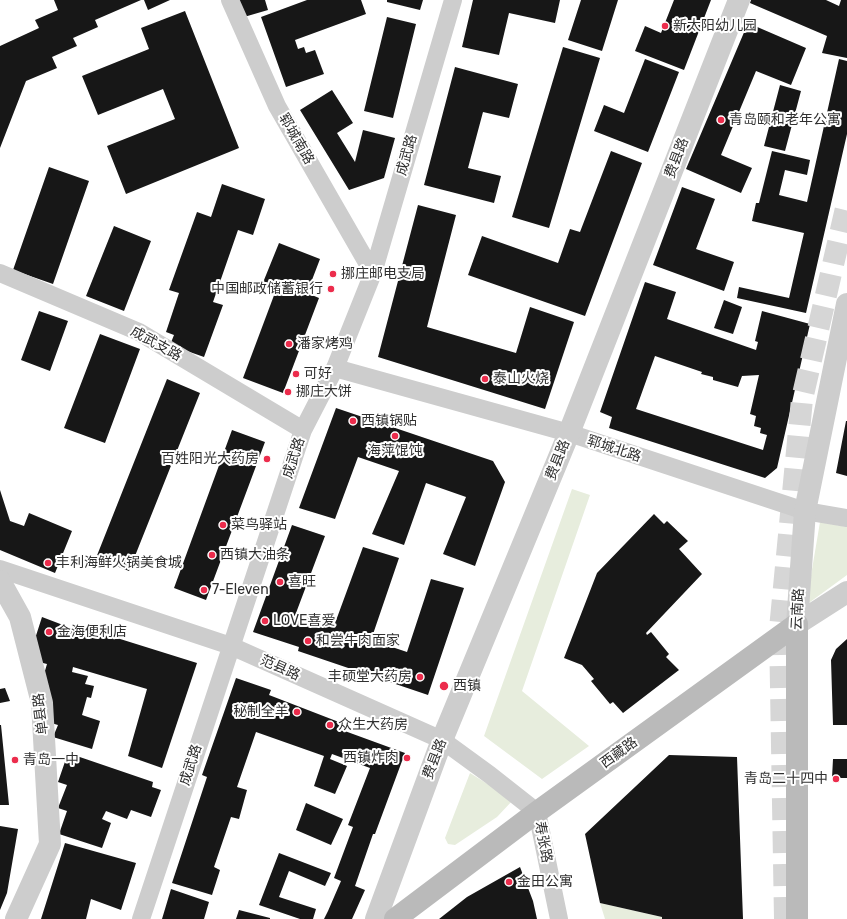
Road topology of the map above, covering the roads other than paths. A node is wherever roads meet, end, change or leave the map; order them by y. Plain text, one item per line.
1 (230, 0) edge
2 (453, 0) edge
3 (739, 0) edge
4 (0, 273) edge
5 (373, 273) junction
6 (847, 304) edge
7 (335, 368) junction
8 (303, 430) junction
9 (569, 433) junction
10 (805, 511) junction
11 (847, 518) edge
12 (0, 569) edge
13 (0, 581) edge
14 (847, 592) edge
15 (797, 624) junction
16 (231, 646) junction
17 (442, 740) junction
18 (537, 812) junction
19 (16, 919) edge
20 (141, 919) edge
21 (376, 919) edge
22 (395, 919) edge
23 (559, 919) edge
24 (797, 919) edge

1 - 5 street, 郓城南路
2 - 5 street, 成武路
3 - 9 street, 费县路
4 - 8 street, 成武支路
5 - 7 street, 成武路
6 - 10 street, 云南路
7 - 8 street, 成武路
7 - 9 street, 郓城北路
8 - 16 street, 成武路
9 - 10 street, 郓城北路
9 - 17 street, 费县路
10 - 11 street, 郓城北路
10 - 15 street, 云南路
12 - 16 street, 范县路
13 - 19 street, 单县路
14 - 15 street, 西藏路
15 - 18 main road, 西藏路
15 - 24 main road, 云南路
16 - 17 street, 范县路
16 - 20 street, 成武路
17 - 18 street, 范县路
17 - 21 street, 费县路
18 - 22 main road, 西藏路
18 - 23 street, 寿张路

